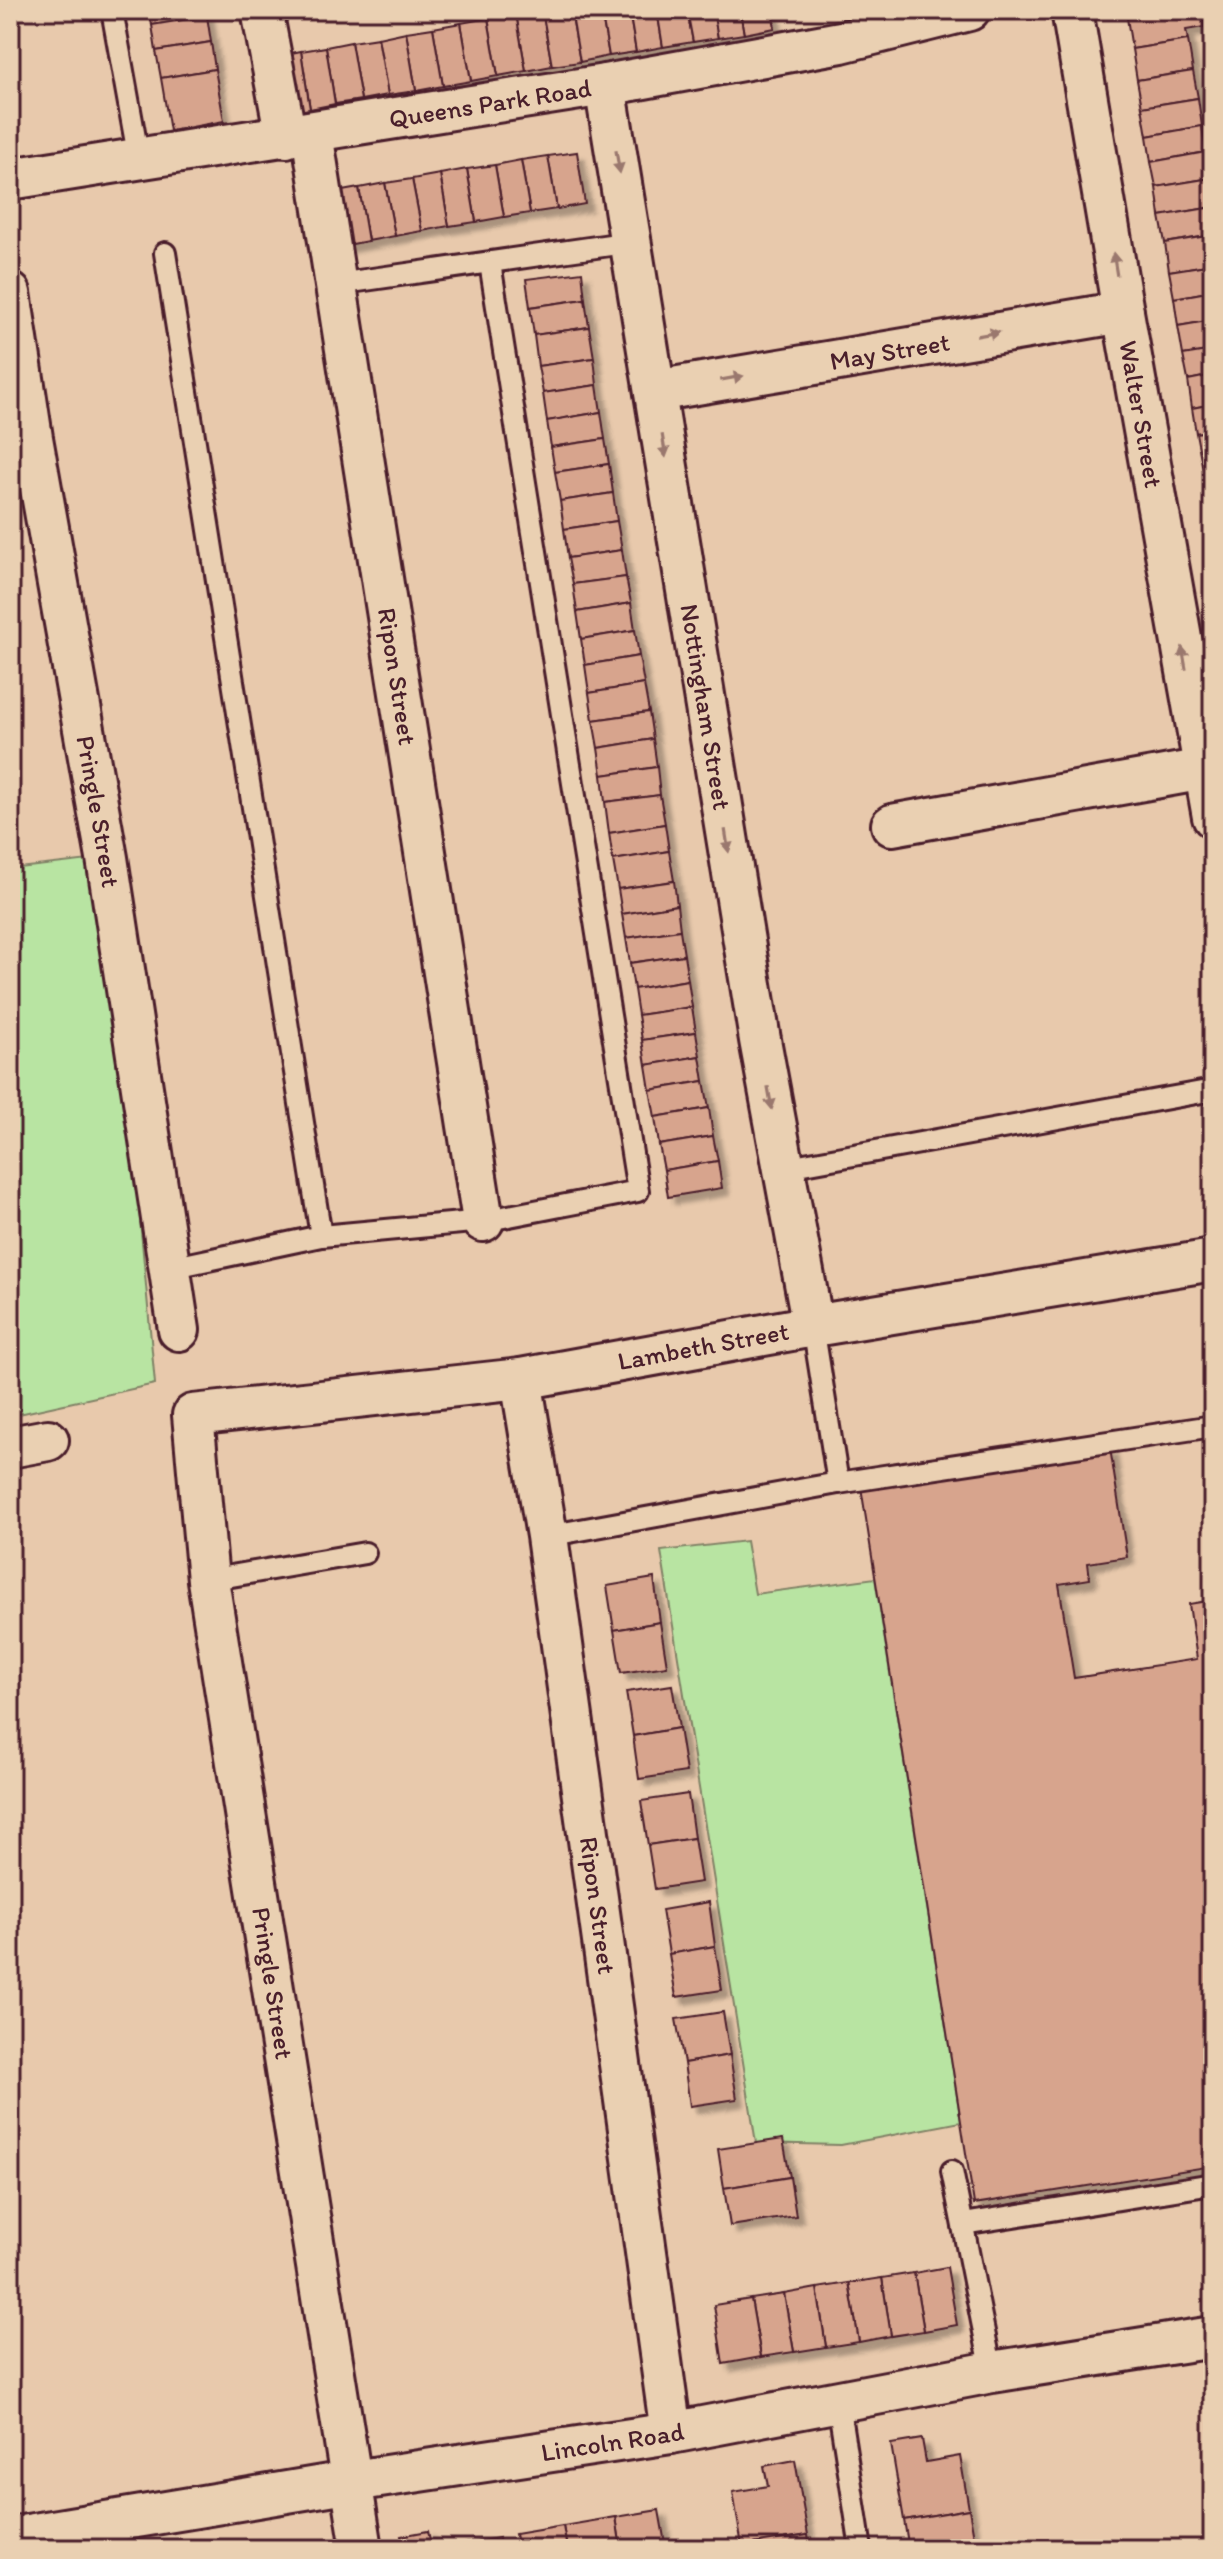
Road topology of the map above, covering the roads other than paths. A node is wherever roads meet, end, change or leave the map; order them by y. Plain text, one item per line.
1 (112, 10) edge
2 (262, 10) edge
3 (969, 10) edge
4 (1072, 10) edge
5 (838, 26) edge
6 (605, 85) junction
7 (299, 135) junction
8 (139, 160) junction
9 (10, 179) edge
10 (631, 242) junction
11 (165, 253) dead end
12 (490, 263) junction
13 (337, 284) junction
14 (10, 293) edge
15 (1123, 312) junction
16 (15, 364) edge
17 (655, 391) junction
18 (21, 440) edge
19 (1204, 769) junction
20 (1213, 817) edge
21 (892, 825) dead end
22 (1213, 1090) edge
23 (782, 1168) junction
24 (483, 1221) junction
25 (321, 1236) junction
26 (1213, 1260) edge
27 (170, 1268) junction
28 (813, 1326) junction
29 (179, 1330) dead end
30 (521, 1379) junction
31 (193, 1415) joint
32 (1213, 1426) edge
33 (838, 1483) junction
34 (547, 1536) junction
35 (365, 1553) dead end
36 (208, 1580) junction
37 (952, 2171) dead end
38 (1213, 2184) edge
39 (963, 2224) junction
40 (1213, 2337) edge
41 (992, 2372) junction
42 (838, 2402) junction
43 (671, 2433) junction
44 (353, 2481) junction
45 (28, 2540) edge
46 (362, 2549) edge
47 (861, 2549) edge

1 - 8 lane
2 - 7 street, Ripon Street
3 - 5 street, Queens Park Road
15 -> 4 street, Walter Street
5 - 6 street, Queens Park Road
6 - 7 street, Queens Park Road
6 -> 10 street, Nottingham Street
7 - 8 street, Queens Park Road
7 - 13 street, Ripon Street
8 - 9 street, Queens Park Road
10 - 12 lane
10 - 17 street, Nottingham Street
11 - 25 lane
12 - 13 lane
12 - 24 lane
13 - 24 street, Ripon Street
14 - 16 street, Pringle Street
17 -> 15 street, May Street
19 -> 15 street, Walter Street
16 - 18 street, Pringle Street
17 -> 23 street, Nottingham Street
18 - 27 street, Pringle Street
19 - 20 street, Walter Street
19 - 21 street
22 - 23 lane
23 - 28 street, Nottingham Street
24 - 25 lane
25 - 27 lane
26 - 28 street, Lambeth Street
27 - 29 street, Pringle Street
28 - 30 street, Lambeth Street
28 - 33 lane
30 - 31 street, Lambeth Street
30 - 34 street, Ripon Street
31 - 36 street, Pringle Street
32 - 33 lane
33 - 34 lane
34 - 43 street, Ripon Street
35 - 36 lane
36 - 44 street, Pringle Street
37 - 39 lane
38 - 39 lane
39 - 41 lane
40 - 41 street, Lincoln Road
41 - 42 street, Lincoln Road
42 - 43 street, Lincoln Road
42 - 47 lane
43 - 44 street, Lincoln Road
44 - 45 street, Lincoln Road
44 - 46 street, Pringle Street

